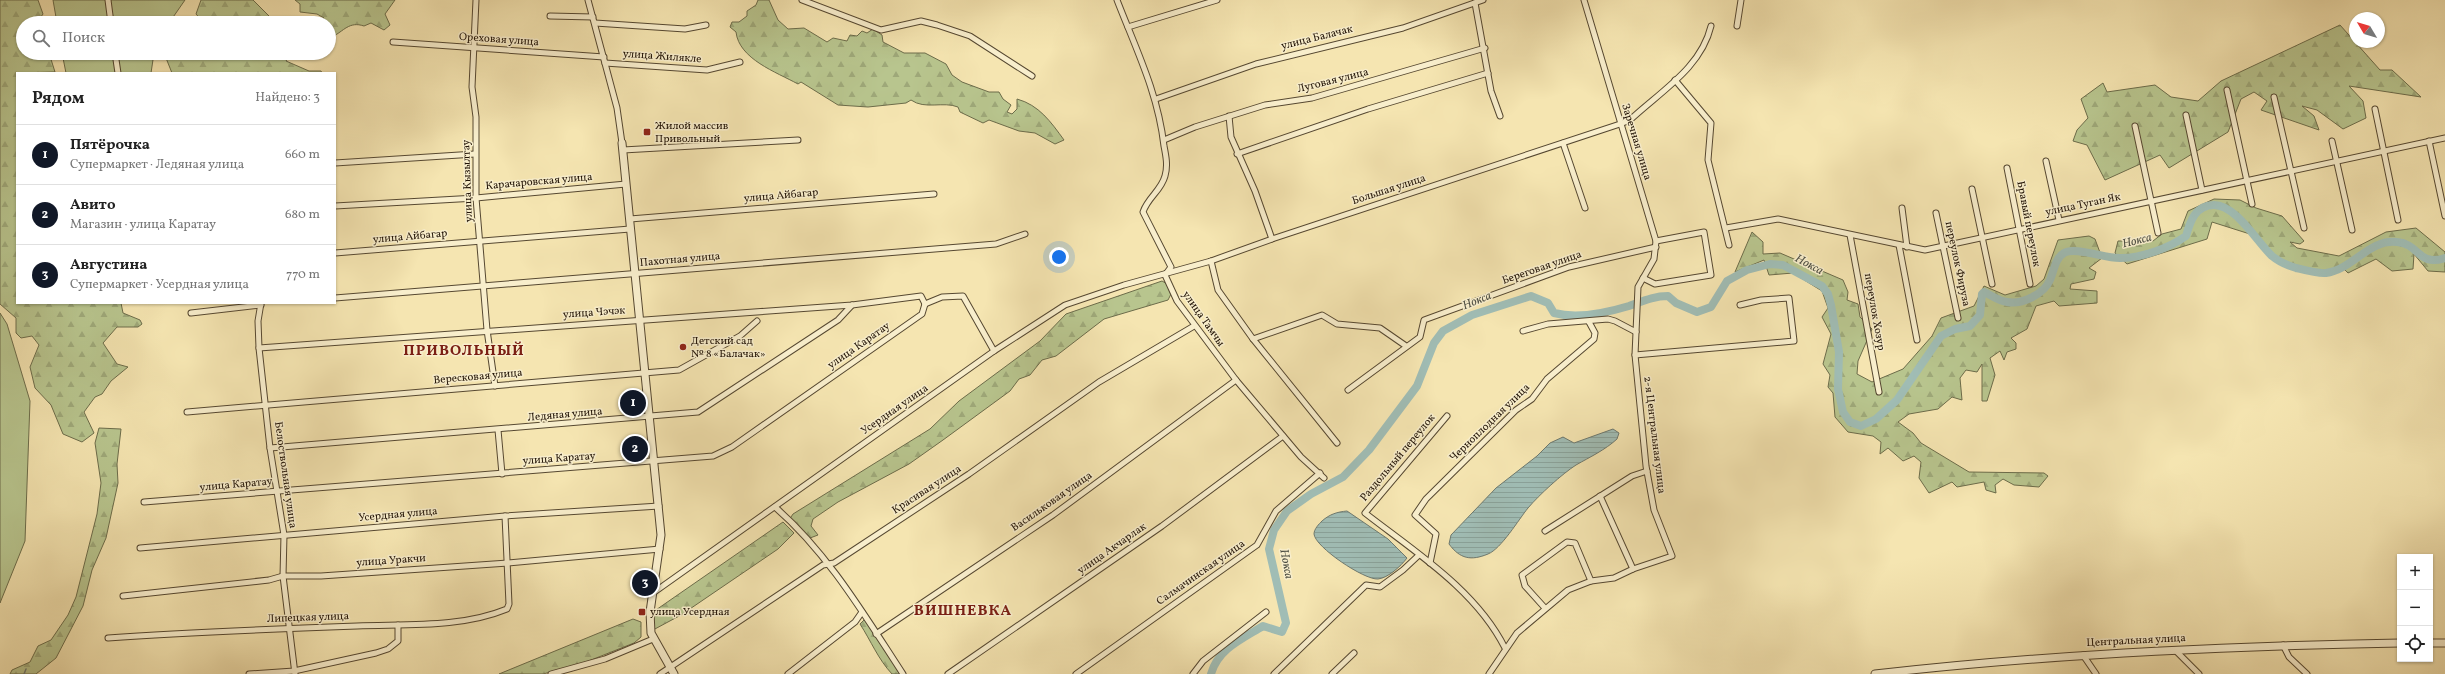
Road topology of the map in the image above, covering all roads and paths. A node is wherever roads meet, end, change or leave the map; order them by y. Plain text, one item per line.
1 (108, 0) edge
2 (476, 0) edge
3 (588, 0) edge
4 (802, 0) edge
5 (1118, 0) edge
6 (1217, 0) edge
7 (1483, 0) edge
8 (1584, 0) edge
9 (1741, 0) edge
10 (1475, 3) junction
11 (110, 16) edge
12 (550, 16) dead end
13 (594, 20) junction
14 (706, 25) dead end
15 (1711, 26) dead end
16 (1737, 26) dead end
17 (1128, 27) junction
18 (393, 42) dead end
19 (1485, 48) junction
20 (474, 49) junction
21 (604, 57) junction
22 (116, 60) edge
23 (740, 62) dead end
24 (605, 63) junction
25 (118, 72) edge
26 (1488, 73) junction
27 (1032, 76) dead end
28 (1675, 80) junction
29 (2227, 90) dead end
30 (2274, 97) dead end
31 (1156, 99) junction
32 (2375, 109) dead end
33 (2186, 115) dead end
34 (1229, 116) junction
35 (1500, 116) dead end
36 (1620, 124) junction
37 (2135, 126) dead end
38 (2445, 138) edge
39 (798, 140) dead end
40 (1164, 140) junction
41 (2332, 141) dead end
42 (2429, 141) junction
43 (1563, 143) junction
44 (623, 146) junction
45 (2384, 151) junction
46 (475, 154) junction
47 (1237, 154) junction
48 (2046, 161) dead end
49 (2336, 161) junction
50 (336, 163) edge
51 (2007, 168) dead end
52 (2292, 171) junction
53 (2248, 180) junction
54 (626, 184) junction
55 (1972, 189) dead end
56 (2202, 190) junction
57 (934, 194) dead end
58 (476, 198) junction
59 (2151, 201) junction
60 (2252, 204) dead end
61 (336, 206) edge
62 (1585, 208) dead end
63 (1902, 208) dead end
64 (1936, 213) dead end
65 (2445, 216) edge
66 (630, 219) junction
67 (2059, 220) junction
68 (2398, 220) dead end
69 (1726, 228) junction
70 (2304, 228) dead end
71 (630, 229) junction
72 (2019, 229) junction
73 (2352, 230) dead end
74 (2158, 233) dead end
75 (1025, 234) dead end
76 (1850, 235) junction
77 (1982, 238) junction
78 (1272, 239) junction
79 (481, 242) junction
80 (1656, 244) junction
81 (1729, 245) dead end
82 (1899, 245) junction
83 (1943, 246) junction
84 (1907, 247) junction
85 (336, 253) edge
86 (1211, 261) junction
87 (635, 274) junction
88 (1165, 275) junction
89 (1643, 278) junction
90 (1992, 284) dead end
91 (2030, 284) dead end
92 (484, 286) junction
93 (336, 298) edge
94 (261, 304) edge
95 (925, 304) junction
96 (852, 305) junction
97 (1740, 305) dead end
98 (192, 313) dead end
99 (1958, 318) dead end
100 (641, 320) junction
101 (757, 321) dead end
102 (1589, 322) junction
103 (1194, 326) junction
104 (487, 330) junction
105 (1523, 331) dead end
106 (1636, 332) junction
107 (1253, 339) junction
108 (1916, 340) dead end
109 (1406, 346) junction
110 (259, 348) junction
111 (994, 352) junction
112 (1635, 355) junction
113 (645, 371) junction
114 (1236, 380) junction
115 (495, 386) junction
116 (1348, 390) dead end
117 (1879, 392) dead end
118 (266, 405) junction
119 (187, 412) dead end
120 (1447, 416) dead end
121 (649, 417) junction
122 (498, 430) junction
123 (1283, 436) junction
124 (1337, 444) dead end
125 (270, 448) junction
126 (654, 462) junction
127 (1647, 471) junction
128 (502, 474) junction
129 (1322, 476) joint
130 (278, 491) junction
131 (1600, 496) junction
132 (144, 502) dead end
133 (659, 506) junction
134 (775, 506) junction
135 (505, 516) junction
136 (1545, 532) dead end
137 (284, 535) junction
138 (140, 548) dead end
139 (660, 549) junction
140 (1419, 555) junction
141 (1430, 562) junction
142 (508, 563) junction
143 (829, 564) junction
144 (1633, 569) junction
145 (283, 576) junction
146 (1591, 581) junction
147 (653, 593) junction
148 (123, 596) dead end
149 (1544, 607) junction
150 (862, 612) junction
151 (1266, 612) dead end
152 (398, 625) junction
153 (289, 629) junction
154 (876, 634) junction
155 (108, 638) dead end
156 (653, 639) junction
157 (2433, 643) edge
158 (2445, 643) edge
159 (2397, 644) edge
160 (2283, 645) junction
161 (1505, 648) junction
162 (2175, 650) junction
163 (1354, 653) dead end
164 (2083, 655) junction
165 (672, 672) edge
166 (295, 673) edge
167 (249, 674) edge
168 (551, 674) edge
169 (660, 674) edge
170 (788, 674) edge
171 (903, 674) edge
172 (948, 674) edge
173 (1076, 674) edge
174 (1193, 674) edge
175 (1274, 674) edge
176 (1332, 674) edge
177 (1489, 674) edge
178 (1875, 674) edge
179 (2096, 674) edge
180 (2199, 674) edge
181 (2307, 674) edge

1 - 11 street
2 - 20 street, улица Кызылтау
3 - 13 street
4 - 27 street
5 - 17 street
6 - 17 street
7 - 10 street, улица Балачак
8 - 36 street, Заречная улица
9 - 16 street
10 - 19 street
10 - 31 street, улица Балачак
12 - 13 street
13 - 14 street
13 - 21 street
15 - 28 street, Большая улица
17 - 31 street
18 - 20 street, Ореховая улица
19 - 26 street
19 - 34 street, Луговая улица
20 - 21 street, Ореховая улица
20 - 46 street, улица Кызылтау
21 - 24 street
22 - 25 street
23 - 24 street, улица Жилякле
24 - 44 street
26 - 35 street
26 - 47 street
28 - 36 street, Большая улица
28 - 69 street
29 - 53 street
30 - 52 street
31 - 40 street
32 - 45 street
33 - 56 street
34 - 40 street, Луговая улица
34 - 47 street
36 - 43 street, Большая улица
36 - 80 street, Заречная улица
37 - 59 street
38 - 42 street, улица Туган Як
39 - 44 street
40 - 88 street
41 - 49 street
42 - 45 street, улица Туган Як
42 - 65 street
43 - 62 street
43 - 78 street, Большая улица
44 - 54 street
45 - 49 street, улица Туган Як
45 - 68 street
46 - 50 street
46 - 58 street, улица Кызылтау
47 - 78 street
48 - 67 street
49 - 52 street, улица Туган Як
49 - 73 street
51 - 72 street, Бравый переулок
52 - 53 street, улица Туган Як
52 - 70 street
53 - 56 street, улица Туган Як
53 - 60 street
54 - 58 street, Карачаровская улица
54 - 66 street
55 - 77 street
56 - 59 street, улица Туган Як
57 - 66 street, улица Айбагар
58 - 61 street, Карачаровская улица
58 - 79 street, улица Кызылтау
59 - 67 street, улица Туган Як
59 - 74 street
63 - 84 street
64 - 83 street, переулок Фируза
66 - 71 street
67 - 72 street, улица Туган Як
69 - 76 street, улица Туган Як
69 - 81 street
71 - 79 street, улица Айбагар
71 - 87 street
72 - 77 street, улица Туган Як
72 - 91 street, Бравый переулок
75 - 87 street, Пахотная улица
76 - 82 street, улица Туган Як
76 - 117 street, переулок Хозур
77 - 83 street, улица Туган Як
77 - 90 street
78 - 86 street, Большая улица
79 - 85 street, улица Айбагар
79 - 92 street, улица Кызылтау
80 - 89 street
80 - 89 street, Береговая улица
80 - 109 street, Береговая улица
82 - 84 street, улица Туган Як
82 - 108 street
83 - 84 street, улица Туган Як
83 - 99 street, переулок Фируза
86 - 88 street, Большая улица
86 - 107 street
87 - 92 street, Пахотная улица
87 - 100 street
88 - 103 street, улица Тамчы
88 - 111 street, Усердная улица
89 - 106 street, 2-я Центральная улица
92 - 93 street, Пахотная улица
92 - 104 street, улица Кызылтау
94 - 98 street
94 - 110 street, Белоствольная улица
95 - 96 street, улица Чэчэк
95 - 111 street
95 - 126 street, улица Каратау
96 - 100 street, улица Чэчэк
96 - 121 street, Ледяная улица
97 - 112 street
100 - 104 street, улица Чэчэк
100 - 113 street
101 - 113 street, Вересковая улица
102 - 105 street
102 - 106 street
102 - 141 street, Черноплодная улица
103 - 114 street, улица Тамчы
103 - 143 street, Красивая улица
104 - 110 street, улица Чэчэк
104 - 115 street, улица Кызылтау
106 - 112 street, 2-я Центральная улица
107 - 109 street
107 - 124 street
109 - 116 street, Береговая улица
110 - 118 street, Белоствольная улица
111 - 134 street, Усердная улица
112 - 127 street, 2-я Центральная улица
113 - 115 street, Вересковая улица
113 - 121 street
114 - 123 street, улица Тамчы
114 - 154 street, Васильковая улица
115 - 118 street, Вересковая улица
118 - 119 street, Вересковая улица
118 - 125 street, Белоствольная улица
120 - 140 street, Раздольный переулок
121 - 122 street, Ледяная улица
121 - 126 street
122 - 125 street, Ледяная улица
122 - 128 street
123 - 129 street, улица Тамчы
123 - 172 street, улица Акчарлак
125 - 130 street, Белоствольная улица
126 - 128 street, улица Каратау
126 - 133 street
127 - 131 street
127 - 144 street, 2-я Центральная улица
128 - 130 street, улица Каратау
129 - 173 street, Салмачинская улица
130 - 132 street, улица Каратау
130 - 137 street, Белоствольная улица
131 - 136 street
131 - 144 street
133 - 135 street, Усердная улица
133 - 139 street
134 - 143 street
134 - 147 street, Усердная улица
135 - 137 street, Усердная улица
135 - 142 street
137 - 138 street, Усердная улица
137 - 145 street, Белоствольная улица
139 - 142 street, улица Уракчи
139 - 147 street
140 - 141 street
140 - 175 street
141 - 161 street
142 - 145 street, улица Уракчи
142 - 152 street, Липецкая улица
143 - 150 street
143 - 165 street, Красивая улица
144 - 146 street, 2-я Центральная улица
145 - 148 street, улица Уракчи
145 - 153 street, Белоствольная улица
146 - 149 street, 2-я Центральная улица
146 - 149 street
147 - 156 street
149 - 161 street, 2-я Центральная улица
150 - 154 street
150 - 170 street
151 - 174 street
152 - 153 street, Липецкая улица
152 - 166 street
153 - 155 street, Липецкая улица
153 - 166 street, Белоствольная улица
154 - 171 street
156 - 165 street
156 - 168 street
157 - 158 street
159 - 160 street, Центральная улица
160 - 162 street, Центральная улица
160 - 181 street
161 - 177 street, 2-я Центральная улица
162 - 164 street, Центральная улица
162 - 180 street
163 - 176 street
164 - 178 street, Центральная улица
164 - 179 street
165 - 169 street, Красивая улица
166 - 167 street

